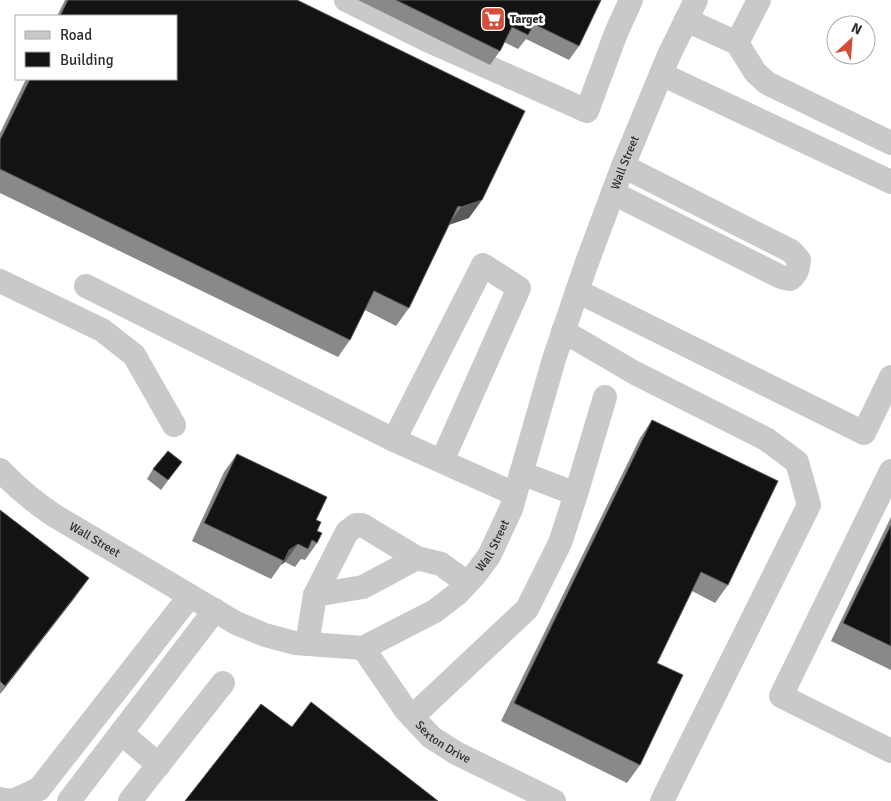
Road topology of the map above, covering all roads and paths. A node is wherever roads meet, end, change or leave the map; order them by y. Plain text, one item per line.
1 (346, 0) edge
2 (631, 0) edge
3 (759, 0) edge
4 (691, 10) edge
5 (737, 43) junction
6 (662, 74) junction
7 (891, 143) edge
8 (623, 166) junction
9 (891, 182) edge
10 (613, 193) junction
11 (738, 225) junction
12 (727, 250) junction
13 (0, 281) edge
14 (86, 286) dead end
15 (577, 292) junction
16 (563, 332) junction
17 (891, 377) edge
18 (605, 397) dead end
19 (174, 425) dead end
20 (394, 440) junction
21 (442, 461) junction
22 (0, 470) edge
23 (891, 471) edge
24 (518, 483) junction
25 (576, 494) junction
26 (417, 558) junction
27 (467, 583) junction
28 (315, 595) junction
29 (190, 596) junction
30 (215, 610) junction
31 (307, 644) junction
32 (363, 648) junction
33 (223, 683) dead end
34 (412, 717) junction
35 (121, 733) junction
36 (891, 751) edge
37 (159, 765) junction
38 (0, 799) edge
39 (663, 799) edge
40 (69, 801) edge
41 (130, 801) edge
42 (554, 801) edge

1 - 2 street
3 - 5 street
4 - 5 street
4 - 6 street, Wall Street
5 - 7 street
6 - 8 street, Wall Street
6 - 9 street
8 - 10 street, Wall Street
8 - 11 street
10 - 12 street
10 - 15 street, Wall Street
11 - 12 street
11 - 12 street
13 - 19 street
14 - 20 street
15 - 16 street, Wall Street
15 - 17 street
16 - 24 street, Wall Street
16 - 39 street
18 - 25 street
20 - 21 street
20 - 21 street
21 - 24 street
22 - 29 street, Wall Street
23 - 36 street
24 - 25 street
24 - 27 street, Wall Street
25 - 34 street
26 - 27 street
26 - 28 street
26 - 28 street
27 - 32 street, Wall Street
28 - 31 street
29 - 30 street, Wall Street
29 - 38 street
30 - 31 street, Wall Street
30 - 35 street
31 - 32 street, Wall Street
32 - 34 street, Sexton Drive
33 - 37 street
34 - 42 street, Sexton Drive
35 - 37 street
35 - 40 street
37 - 41 street

